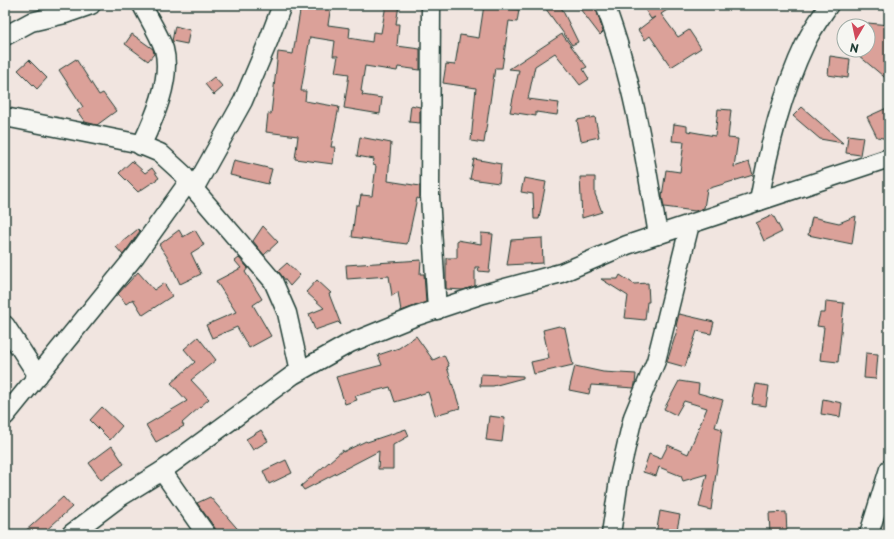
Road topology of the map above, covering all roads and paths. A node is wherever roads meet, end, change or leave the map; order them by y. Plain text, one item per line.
1 (91, 5) edge
2 (142, 5) edge
3 (282, 5) edge
4 (431, 5) edge
5 (605, 5) edge
6 (829, 5) edge
7 (5, 36) edge
8 (5, 117) edge
9 (141, 146) junction
10 (889, 158) edge
11 (191, 185) junction
12 (759, 201) junction
13 (690, 224) junction
14 (658, 235) junction
15 (437, 310) junction
16 (5, 325) edge
17 (300, 371) junction
18 (38, 376) junction
19 (5, 416) edge
20 (889, 469) edge
21 (162, 471) junction
22 (71, 534) edge
23 (206, 534) edge
24 (611, 534) edge
25 (869, 534) edge

1 - 7 street
2 - 9 street
3 - 11 street
4 - 15 street
5 - 14 street
6 - 12 street
8 - 9 street
9 - 11 street
10 - 12 street
11 - 17 street
11 - 18 street
12 - 13 street
13 - 14 street
13 - 24 street
14 - 15 street
15 - 17 street
16 - 18 street
17 - 21 street
18 - 19 street
20 - 25 street
21 - 22 street
21 - 23 street

